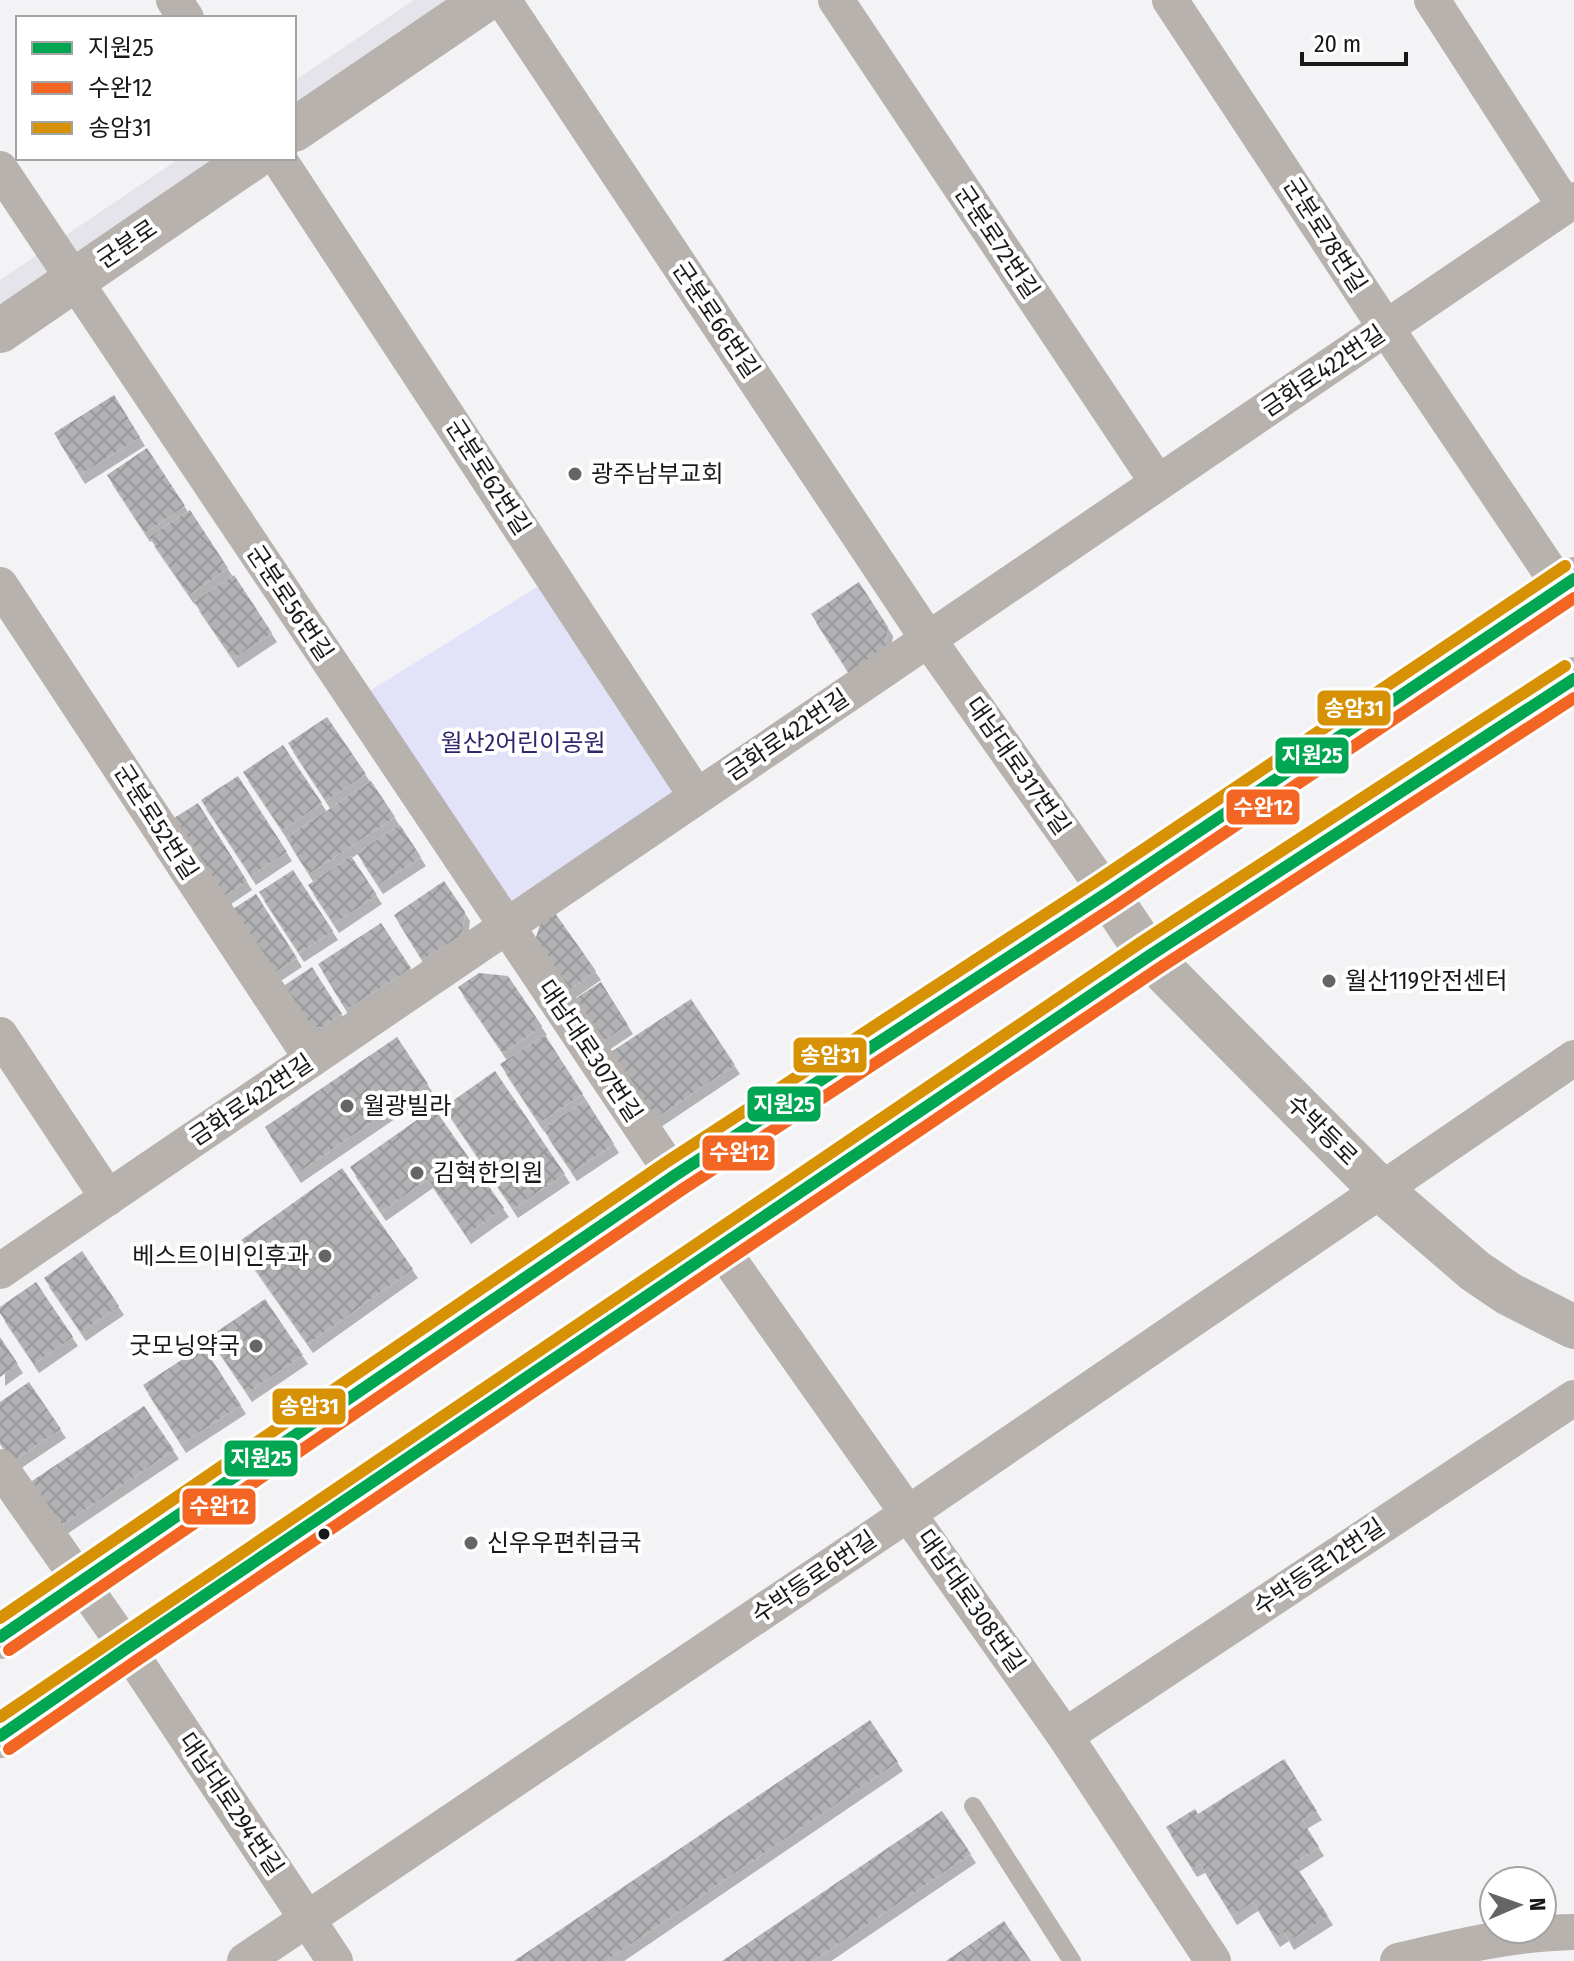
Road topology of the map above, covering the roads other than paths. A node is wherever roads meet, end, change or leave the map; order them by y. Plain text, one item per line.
1 (485, 0) edge
2 (503, 0) edge
3 (836, 0) edge
4 (1170, 0) edge
5 (1432, 0) edge
6 (296, 129) edge
7 (250, 160) edge
8 (279, 160) edge
9 (0, 169) edge
10 (1569, 203) edge
11 (74, 280) junction
12 (1386, 328) junction
13 (0, 331) edge
14 (1158, 483) junction
15 (1568, 584) edge
16 (0, 585) edge
17 (928, 639) junction
18 (1574, 679) edge
19 (697, 797) junction
20 (1107, 893) junction
21 (507, 926) junction
22 (1149, 956) junction
23 (0, 1035) edge
24 (1574, 1058) edge
25 (312, 1059) junction
26 (674, 1176) junction
27 (1381, 1190) junction
28 (108, 1198) junction
29 (720, 1247) junction
30 (0, 1271) edge
31 (1574, 1327) edge
32 (1574, 1398) edge
33 (0, 1467) edge
34 (909, 1513) junction
35 (80, 1581) junction
36 (0, 1637) edge
37 (127, 1648) junction
38 (0, 1736) edge
39 (1065, 1736) junction
40 (973, 1806) dead end
41 (307, 1917) junction
42 (1574, 1932) edge
43 (245, 1961) edge
44 (335, 1961) edge
45 (1072, 1961) edge
46 (1213, 1961) edge
47 (1398, 1961) edge

1 - 6 street
2 - 17 street, 군분로66번길
3 - 14 street, 군분로72번길
4 - 12 street, 군분로78번길
5 - 10 street
7 - 11 street, 군분로
8 - 19 street, 군분로62번길
9 - 11 street, 군분로56번길
10 - 12 street, 금화로422번길
11 - 13 street, 군분로
11 - 21 street, 군분로56번길
12 - 14 street, 금화로422번길
12 - 15 street, 군분로78번길
14 - 17 street, 금화로422번길
15 - 20 main road
16 - 25 street, 군분로52번길
17 - 19 street, 금화로422번길
17 - 20 street, 대남대로317번길
18 - 22 main road
19 - 21 street, 금화로422번길
20 - 22 street, 수박등로
20 - 26 main road
21 - 25 street, 금화로422번길
21 - 26 street, 대남대로307번길
22 - 27 street, 수박등로
22 - 29 main road
23 - 28 street
24 - 27 street, 수박등로6번길
25 - 28 street, 금화로422번길
26 - 35 main road
27 - 31 street, 수박등로
27 - 34 street, 수박등로6번길
28 - 30 street, 금화로422번길
29 - 34 street, 대남대로308번길
29 - 37 main road
32 - 39 street, 수박등로12번길
33 - 35 street, 대남대로294번길
34 - 39 street, 대남대로308번길
34 - 41 street, 수박등로6번길
35 - 36 main road
35 - 37 street, 대남대로294번길
37 - 38 main road
37 - 41 street, 대남대로294번길
39 - 46 street, 대남대로308번길
40 - 45 lane
41 - 43 street, 수박등로6번길
41 - 44 street, 대남대로294번길
42 - 47 street

